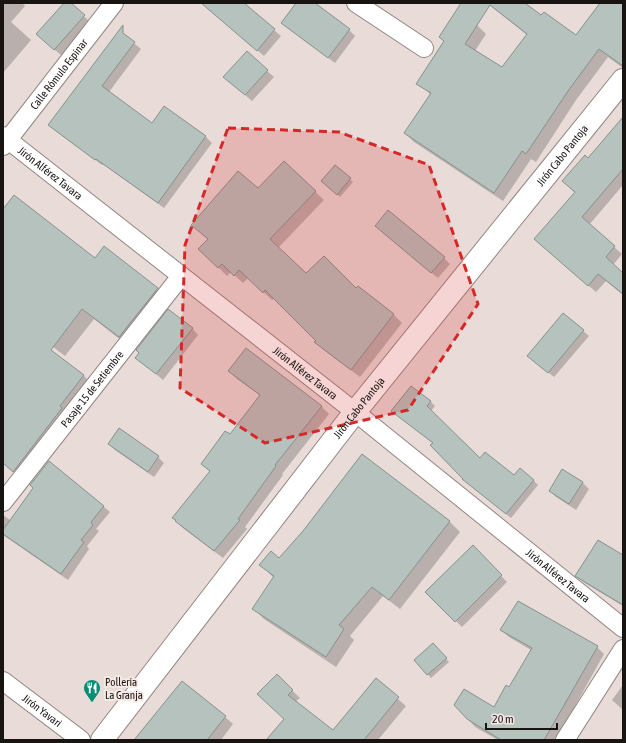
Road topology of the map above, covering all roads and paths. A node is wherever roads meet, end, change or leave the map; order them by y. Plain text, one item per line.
1 (114, 3) edge
2 (356, 3) edge
3 (424, 48) dead end
4 (623, 80) edge
5 (4, 141) edge
6 (181, 276) junction
7 (355, 412) junction
8 (3, 502) edge
9 (623, 628) edge
10 (623, 649) edge
11 (3, 681) edge
12 (81, 740) edge
13 (102, 740) edge
14 (565, 740) edge

1 - 5 street, Calle Rómulo Espinar
2 - 3 street
4 - 7 street, Jirón Cabo Pantoja
5 - 6 street, Jirón Alférez Tavara
6 - 7 street, Jirón Alférez Tavara
6 - 8 street, Pasaje 15 de Setiembre
7 - 9 street, Jirón Alférez Tavara
7 - 13 street, Jirón Cabo Pantoja
10 - 14 street
11 - 12 street, Jirón Yavari

